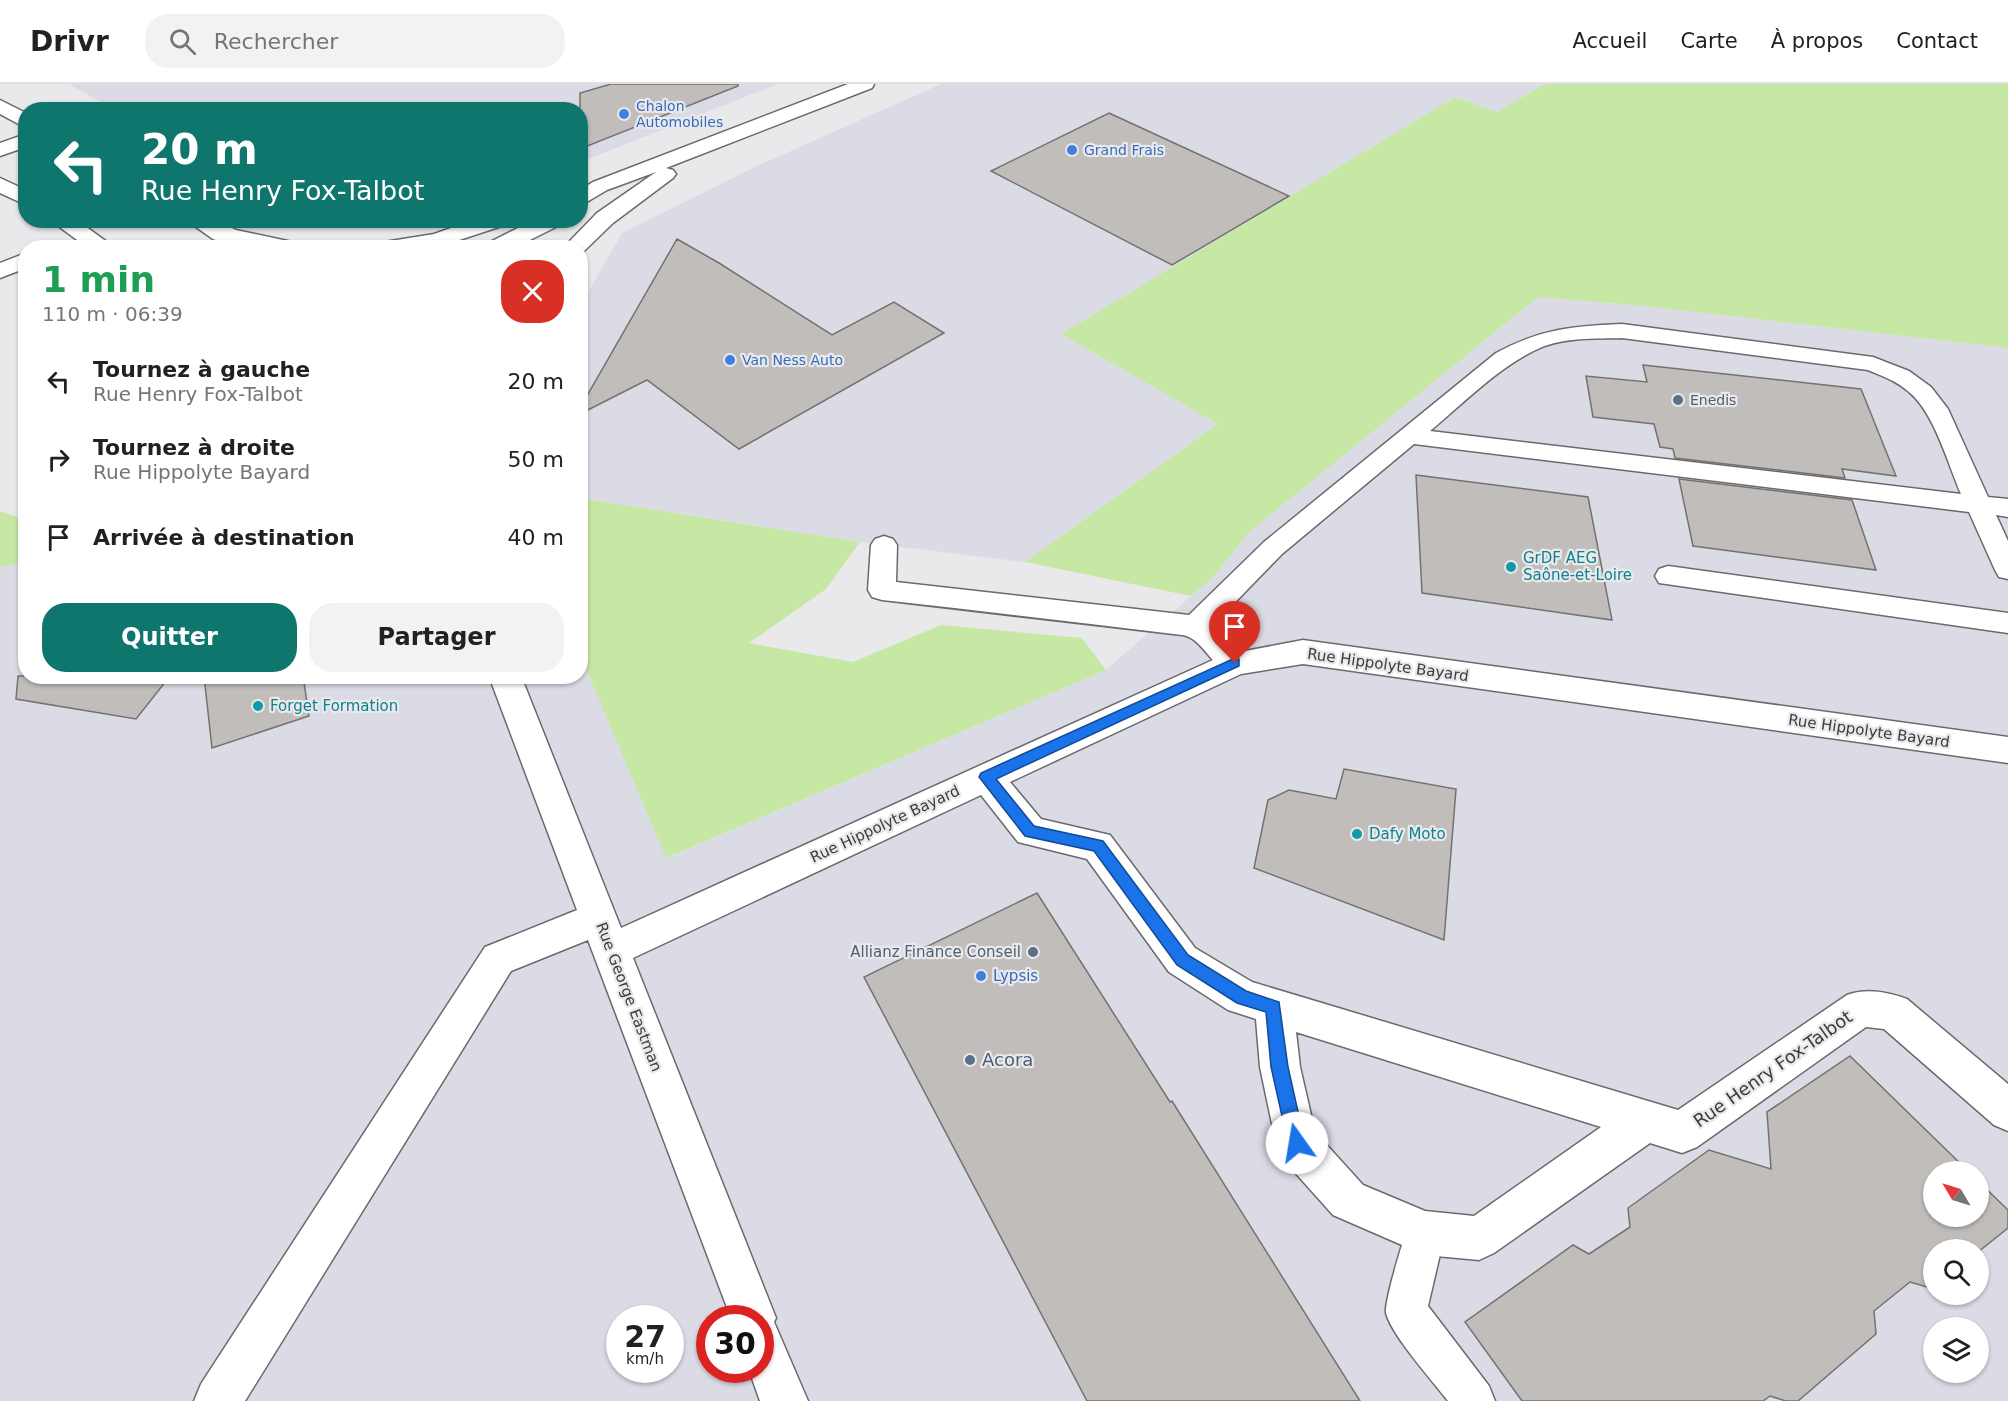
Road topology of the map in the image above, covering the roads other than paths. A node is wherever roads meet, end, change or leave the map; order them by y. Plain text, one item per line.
1 (865, 84) edge
2 (0, 106) edge
3 (18, 117) edge
4 (18, 143) edge
5 (701, 149) junction
6 (0, 150) edge
7 (0, 184) edge
8 (590, 190) edge
9 (18, 194) edge
10 (72, 228) edge
11 (209, 228) edge
12 (473, 228) edge
13 (542, 228) edge
14 (85, 236) junction
15 (76, 240) edge
16 (91, 240) edge
17 (227, 240) edge
18 (438, 240) edge
19 (514, 240) edge
20 (582, 240) edge
21 (18, 263) edge
22 (0, 271) edge
23 (1409, 436) junction
24 (1979, 505) junction
25 (2008, 508) edge
26 (884, 544) dead end
27 (2008, 570) edge
28 (1668, 576) dead end
29 (2008, 623) edge
30 (1195, 626) junction
31 (1235, 663) junction
32 (508, 684) edge
33 (2008, 750) edge
34 (986, 777) junction
35 (604, 934) junction
36 (1274, 1007) junction
37 (2008, 1111) edge
38 (1646, 1121) junction
39 (1425, 1233) junction
40 (748, 1305) edge
41 (774, 1375) edge
42 (218, 1401) edge
43 (784, 1401) edge
44 (1474, 1401) edge

1 - 5 street
2 - 3 street
4 - 6 street
5 - 8 street
5 - 20 street
7 - 9 street
10 - 14 street
11 - 17 street
12 - 18 street
13 - 19 street
14 - 15 street
14 - 16 street
21 - 22 street
23 - 24 lane
23 - 24 lane
23 - 30 lane
24 - 25 lane
24 - 27 lane
26 - 30 lane
28 - 29 lane
30 - 31 lane
31 - 33 street, Rue Hippolyte Bayard
31 - 34 street, Rue Hippolyte Bayard
32 - 35 street, Rue George Eastman
34 - 35 street, Rue Hippolyte Bayard
34 - 36 street, Rue Henry Fox-Talbot
35 - 40 street, Rue George Eastman
35 - 42 street, Rue Hippolyte Bayard
36 - 38 street, Rue Henry Fox-Talbot
36 - 39 street
37 - 38 street, Rue Henry Fox-Talbot
38 - 39 street
39 - 44 lane
41 - 43 street

